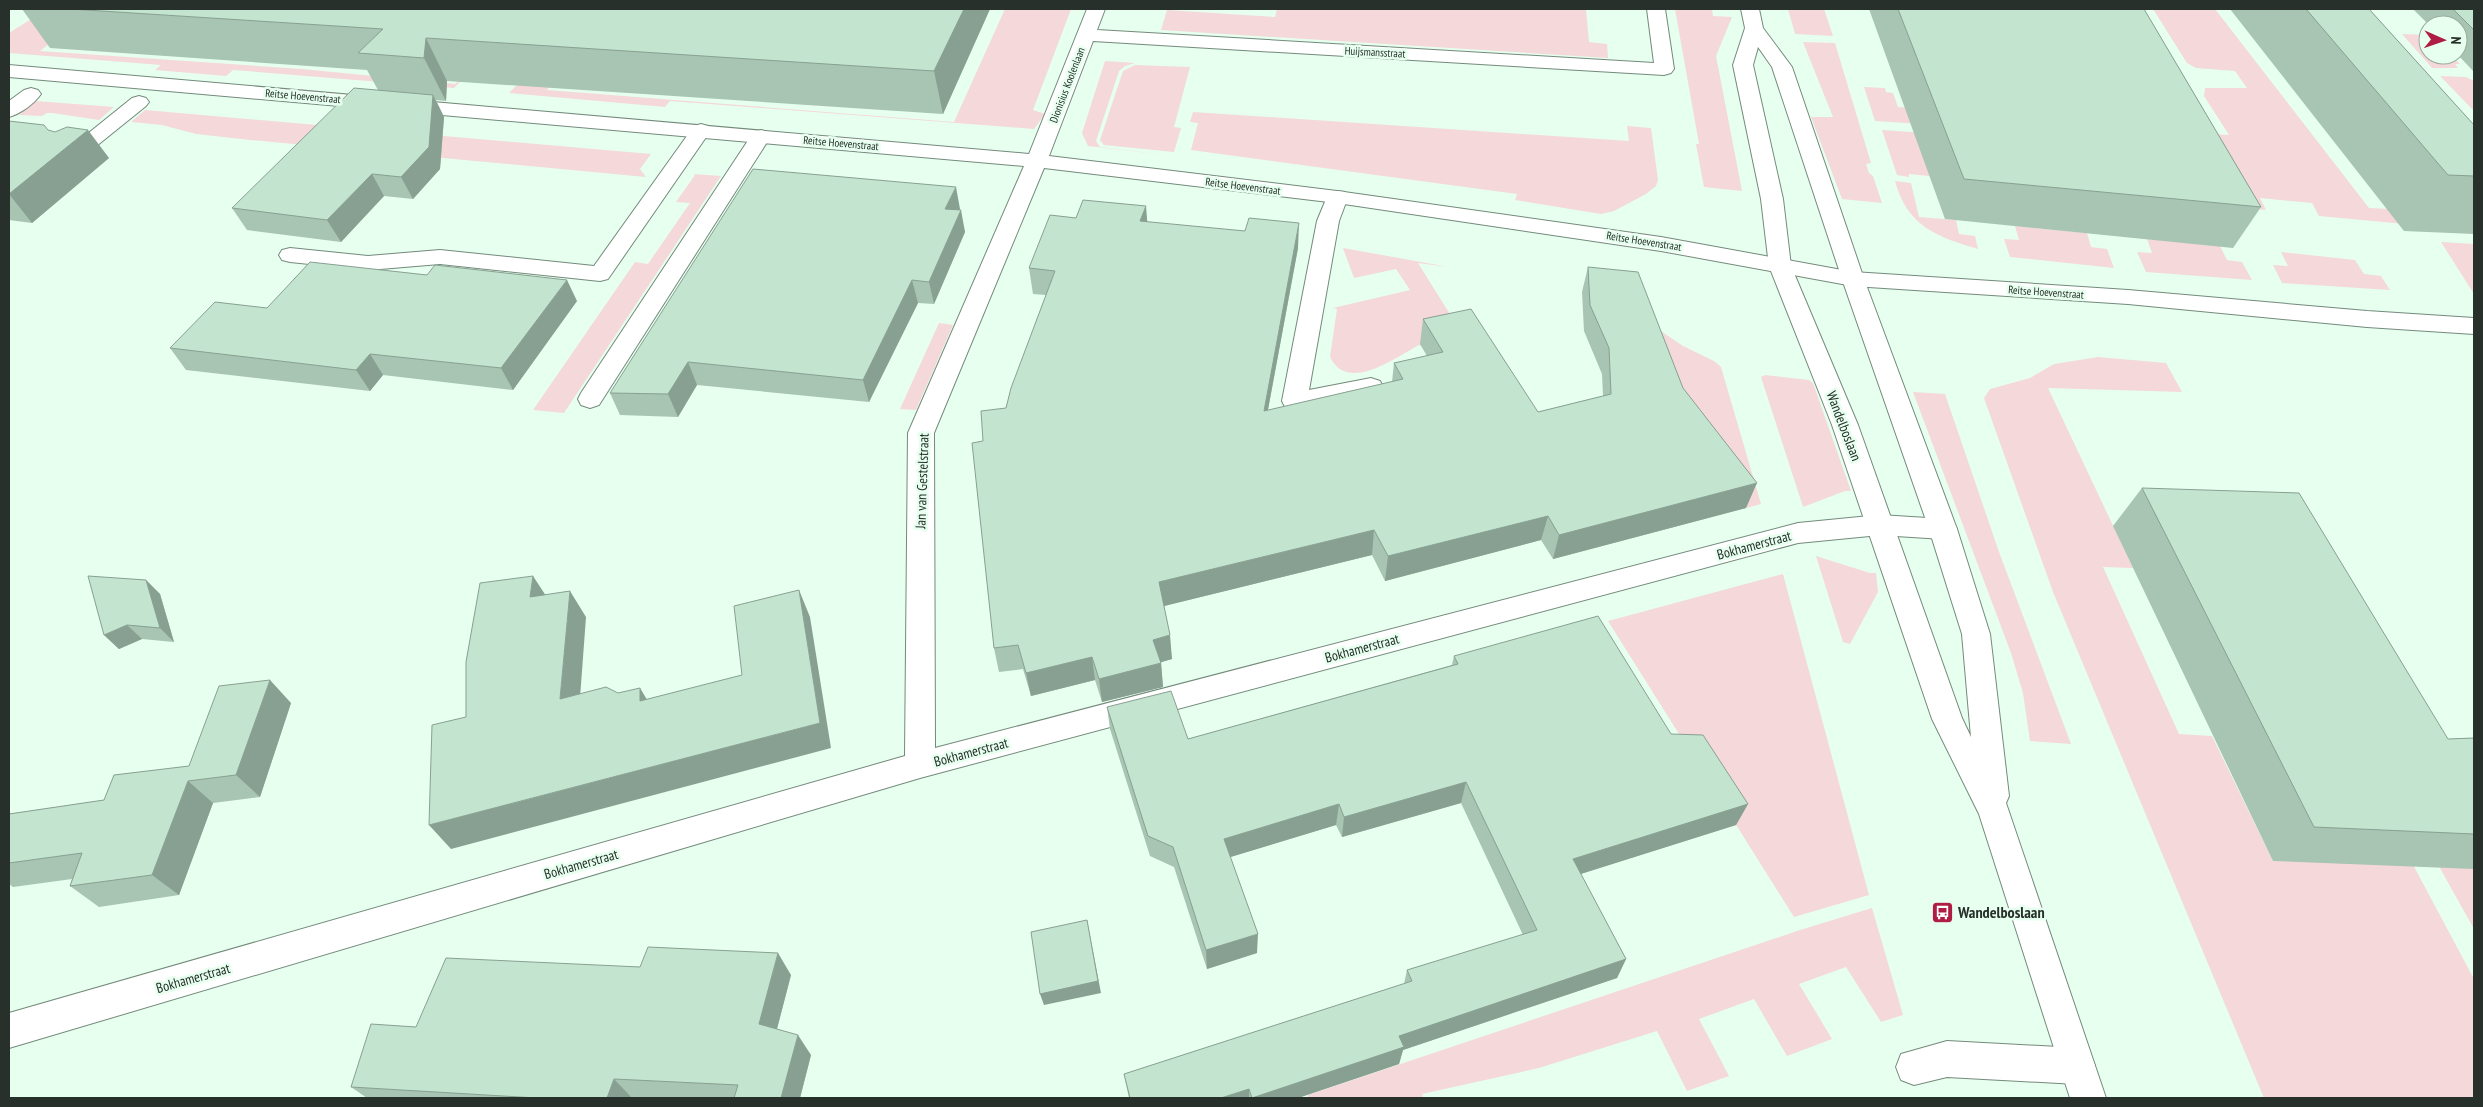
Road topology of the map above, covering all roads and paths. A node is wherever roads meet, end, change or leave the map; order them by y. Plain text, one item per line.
1 (1096, 9) edge
2 (1656, 9) edge
3 (1752, 18) edge
4 (1086, 35) junction
5 (9, 71) edge
6 (31, 94) dead end
7 (139, 102) dead end
8 (9, 111) edge
9 (701, 130) junction
10 (761, 136) junction
11 (77, 152) edge
12 (1037, 161) junction
13 (1337, 197) junction
14 (290, 255) dead end
15 (1780, 266) junction
16 (1853, 279) junction
17 (2474, 326) edge
18 (1371, 387) edge
19 (590, 399) dead end
20 (1880, 525) junction
21 (1943, 529) junction
22 (920, 765) junction
23 (1994, 812) junction
24 (9, 1031) edge
25 (1914, 1067) dead end
26 (2083, 1082) edge

1 - 4 street, Dionisius Koolenlaan
2 - 4 street, Huijsmansstraat
3 - 15 street, Wandelboslaan
3 - 16 street, Wandelboslaan
4 - 12 street, Dionisius Koolenlaan
5 - 9 street, Reitse Hoevenstraat
6 - 8 street
7 - 11 street
9 - 10 street, Reitse Hoevenstraat
9 - 14 street
10 - 12 street, Reitse Hoevenstraat
10 - 19 street
12 - 13 street, Reitse Hoevenstraat
12 - 22 street, Jan van Gestelstraat
13 - 15 street, Reitse Hoevenstraat
13 - 18 street
15 - 16 street, Reitse Hoevenstraat
15 - 20 street, Wandelboslaan
16 - 17 street, Reitse Hoevenstraat
16 - 21 street, Wandelboslaan
20 - 21 street, Bokhamerstraat
20 - 22 street, Bokhamerstraat
20 - 23 street, Wandelboslaan
21 - 23 street, Wandelboslaan
22 - 24 street, Bokhamerstraat
23 - 26 street, Wandelboslaan
25 - 26 street

